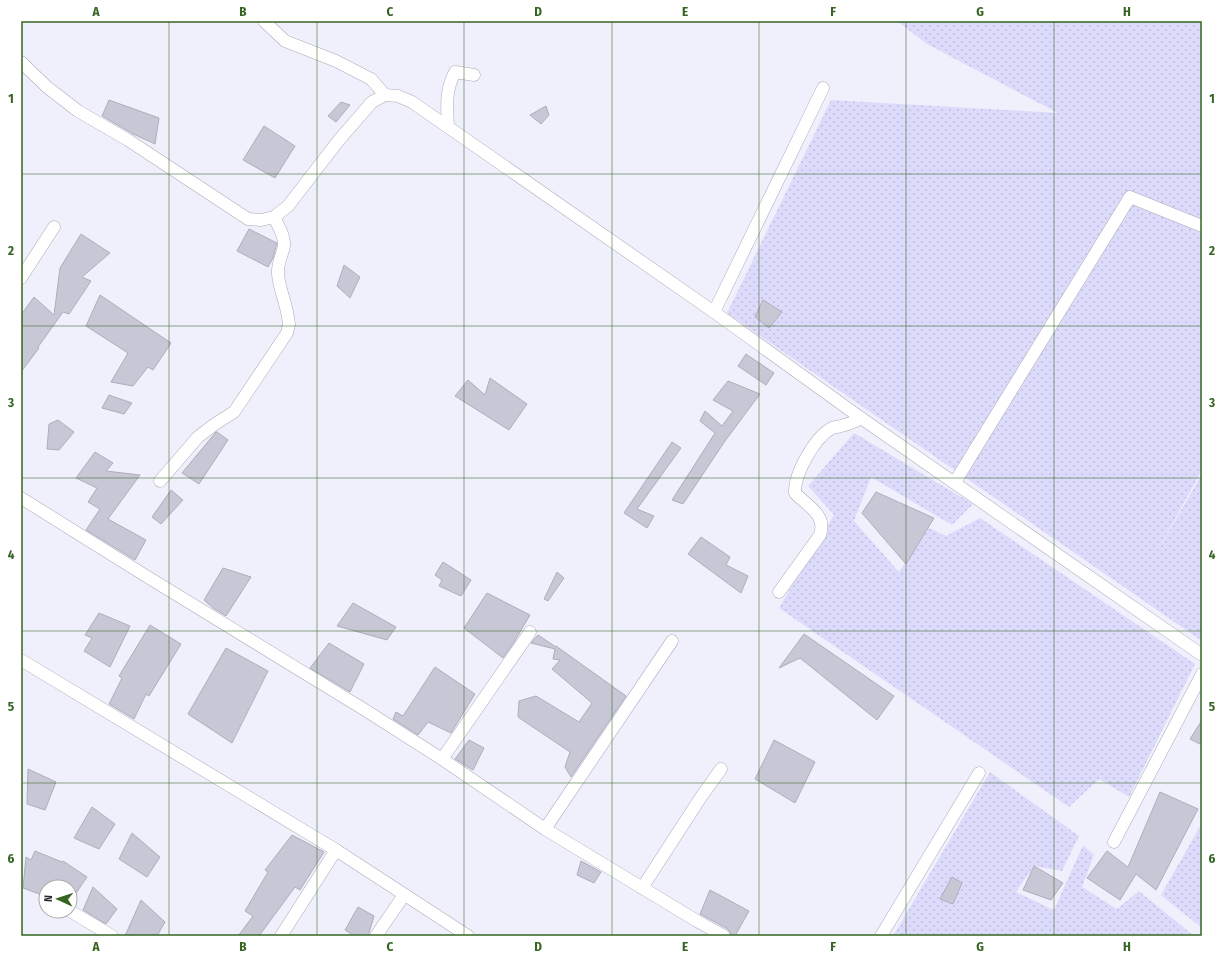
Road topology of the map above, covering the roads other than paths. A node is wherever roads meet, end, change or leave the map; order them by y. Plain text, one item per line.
1 (264, 21) edge
2 (21, 62) edge
3 (474, 75) dead end
4 (823, 88) dead end
5 (386, 95) junction
6 (448, 127) junction
7 (274, 217) junction
8 (1202, 226) edge
9 (54, 227) dead end
10 (21, 278) edge
11 (714, 312) junction
12 (861, 418) junction
13 (160, 481) dead end
14 (954, 482) junction
15 (21, 498) edge
16 (780, 592) dead end
17 (530, 632) dead end
18 (672, 640) dead end
19 (1202, 655) edge
20 (21, 660) edge
21 (1202, 674) edge
22 (442, 759) junction
23 (721, 768) dead end
24 (979, 773) dead end
25 (545, 829) junction
26 (1114, 842) dead end
27 (336, 850) junction
28 (642, 888) junction
29 (404, 895) junction
30 (78, 916) edge
31 (112, 936) edge
32 (281, 936) edge
33 (376, 936) edge
34 (468, 936) edge
35 (724, 936) edge
36 (881, 936) edge

1 - 5 street
2 - 7 street
3 - 6 street
4 - 11 street
5 - 6 street
5 - 7 street
6 - 11 street
7 - 13 street
8 - 14 street
9 - 10 street
11 - 12 street
12 - 14 street
12 - 16 street
14 - 19 street
15 - 22 street
17 - 22 street
18 - 25 street
20 - 27 street
21 - 26 street
22 - 25 street
23 - 28 street
24 - 36 street
25 - 28 street
27 - 29 street
27 - 32 street
28 - 35 street
29 - 33 street
29 - 34 street
30 - 31 street

